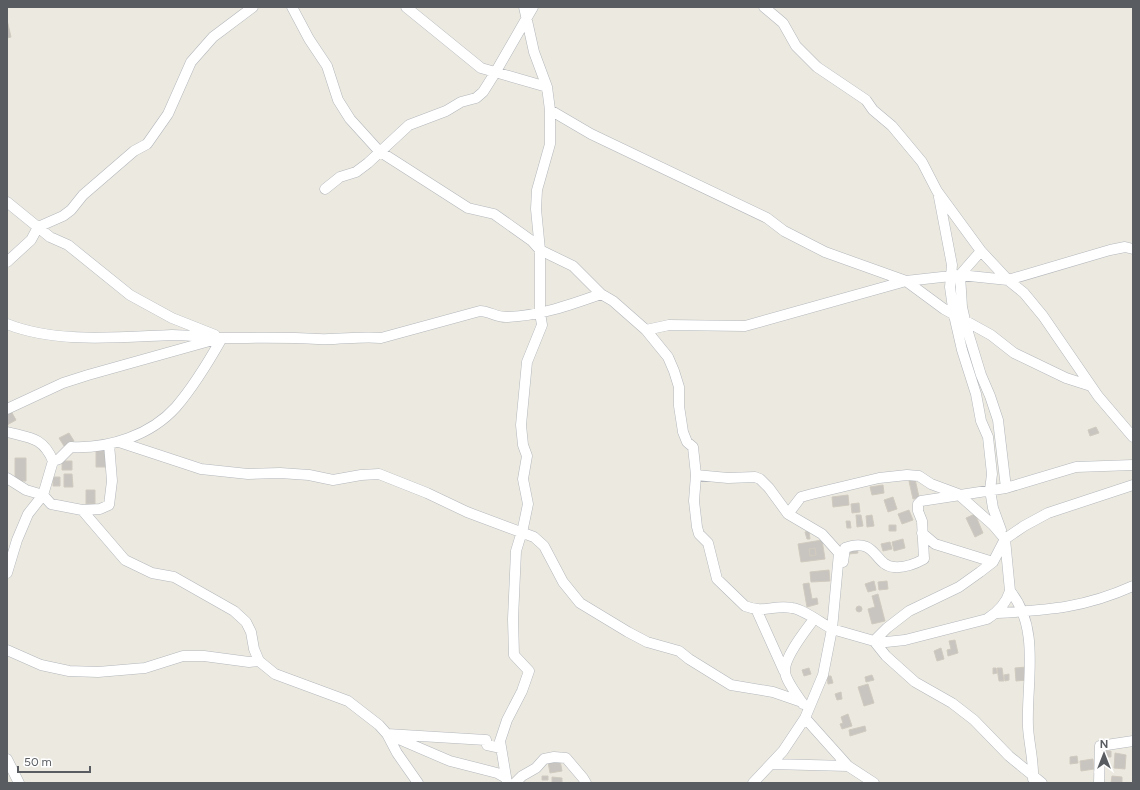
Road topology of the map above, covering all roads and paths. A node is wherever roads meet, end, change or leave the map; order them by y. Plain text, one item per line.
1 (253, 7) edge
2 (292, 7) edge
3 (406, 7) edge
4 (524, 7) edge
5 (534, 7) edge
6 (764, 7) edge
7 (526, 18) junction
8 (496, 73) junction
9 (547, 87) junction
10 (550, 110) junction
11 (379, 151) junction
12 (325, 189) dead end
13 (937, 191) junction
14 (7, 202) edge
15 (38, 227) junction
16 (1133, 249) edge
17 (540, 250) junction
18 (981, 251) junction
19 (7, 262) edge
20 (956, 275) junction
21 (1008, 280) junction
22 (906, 281) junction
23 (601, 294) junction
24 (540, 313) junction
25 (954, 315) junction
26 (964, 319) junction
27 (7, 324) edge
28 (646, 330) junction
29 (222, 338) junction
30 (1091, 386) junction
31 (7, 409) edge
32 (7, 432) edge
33 (1133, 437) edge
34 (114, 443) junction
35 (53, 461) junction
36 (1133, 465) edge
37 (696, 475) junction
38 (7, 478) edge
39 (1133, 485) edge
40 (1006, 488) junction
41 (990, 490) junction
42 (958, 494) junction
43 (43, 495) junction
44 (82, 510) junction
45 (788, 514) junction
46 (522, 532) junction
47 (922, 533) junction
48 (1005, 540) junction
49 (993, 562) junction
50 (838, 572) junction
51 (7, 573) edge
52 (1133, 586) edge
53 (1010, 591) junction
54 (757, 610) junction
55 (1022, 612) junction
56 (997, 613) junction
57 (814, 619) junction
58 (832, 629) junction
59 (874, 642) junction
60 (7, 650) edge
61 (259, 662) junction
62 (784, 671) junction
63 (802, 702) junction
64 (806, 715) junction
65 (387, 734) junction
66 (1133, 741) edge
67 (501, 748) junction
68 (7, 758) edge
69 (771, 764) junction
70 (848, 766) junction
71 (1033, 780) edge
72 (509, 782) edge
73 (19, 783) edge
74 (418, 783) edge
75 (586, 783) edge
76 (753, 783) edge
77 (874, 783) edge
78 (1042, 783) edge
79 (1099, 783) edge

1 - 15 street
2 - 11 street
3 - 8 street
4 - 7 street
5 - 7 street
6 - 13 street
7 - 8 street
7 - 9 street
8 - 9 street
8 - 11 street
9 - 10 street
10 - 17 street
10 - 22 street
11 - 12 street
11 - 17 street
13 - 18 street
13 - 20 street
14 - 15 street
15 - 19 street
15 - 29 street
16 - 21 street
17 - 23 street
17 - 24 street
18 - 20 street
18 - 21 street
20 - 21 street
20 - 22 street
20 - 25 street
20 - 26 street
21 - 30 street
22 - 25 street
22 - 28 street
23 - 24 street
23 - 28 street
24 - 29 street
24 - 46 street
25 - 26 street
25 - 41 street
26 - 30 street
26 - 40 street
27 - 29 street
28 - 37 street
29 - 31 street
29 - 34 street
30 - 33 street
32 - 35 street
34 - 35 street
34 - 44 street
34 - 46 street
35 - 43 street
36 - 40 street
37 - 45 street
37 - 54 street
38 - 43 street
39 - 48 street
40 - 41 street
41 - 42 street
41 - 48 street
42 - 45 street
42 - 47 street
42 - 48 street
43 - 44 street
43 - 51 street
44 - 61 street
45 - 50 street
46 - 63 street
46 - 67 street
47 - 49 street
47 - 50 street
48 - 49 street
48 - 53 street
49 - 59 street
50 - 58 street
52 - 55 street
53 - 55 street
53 - 56 street
54 - 57 street
54 - 62 street
55 - 56 street
55 - 71 street
56 - 59 street
57 - 58 street
57 - 62 street
58 - 59 street
58 - 64 street
59 - 71 street
60 - 61 street
61 - 65 street
62 - 63 street
63 - 64 street
64 - 69 street
64 - 70 street
65 - 67 street
65 - 72 street
65 - 74 street
66 - 79 street
67 - 72 street
68 - 73 street
69 - 70 street
69 - 76 street
70 - 77 street
71 - 78 street
72 - 75 street

